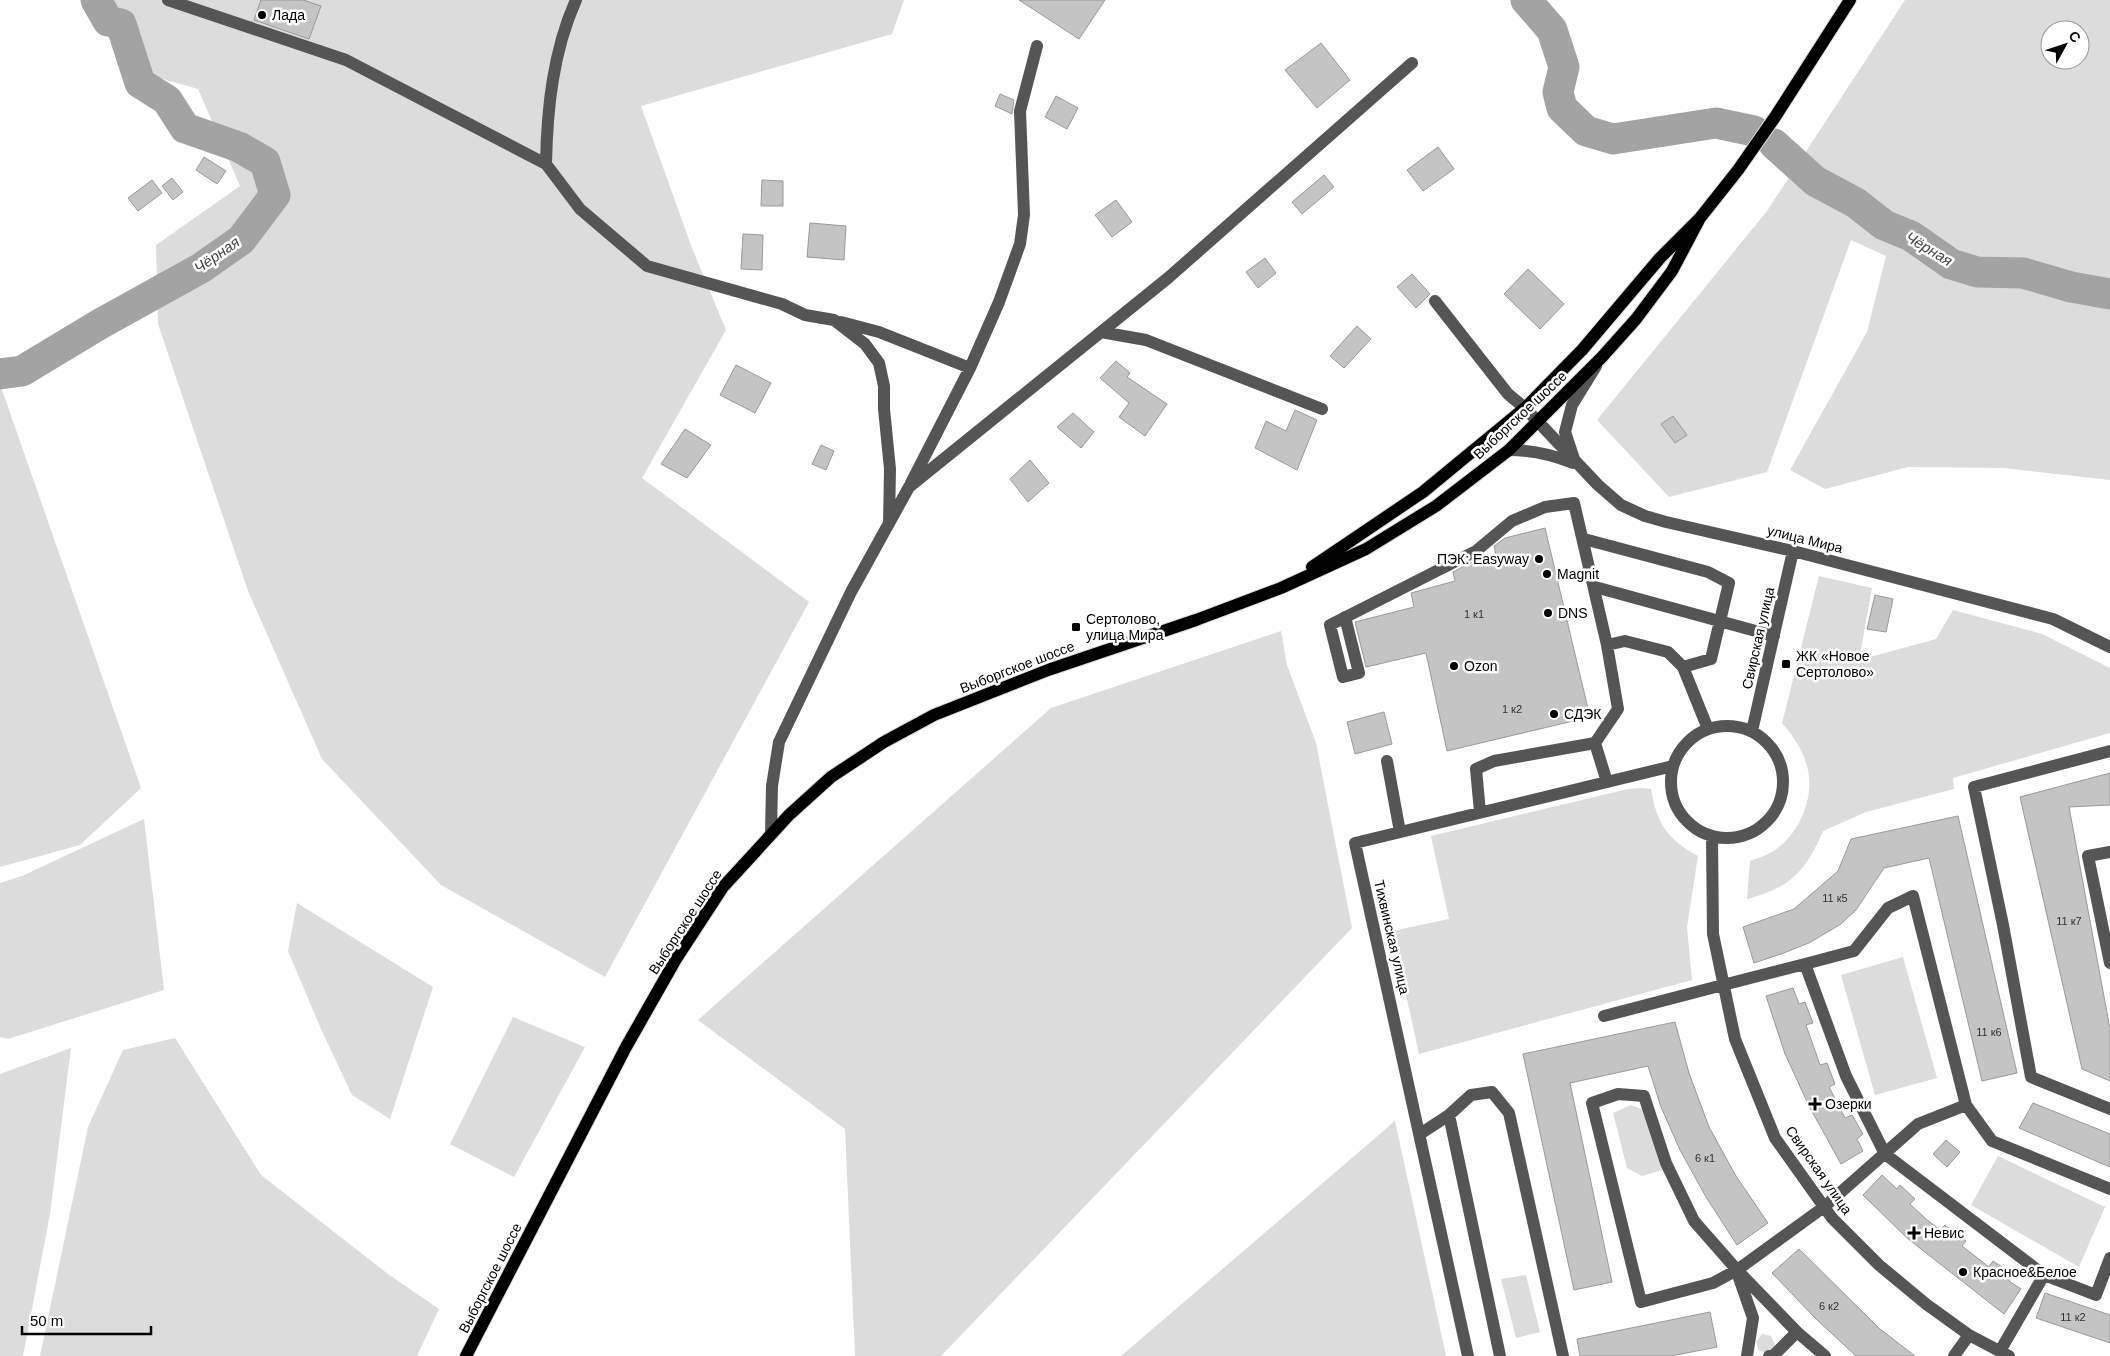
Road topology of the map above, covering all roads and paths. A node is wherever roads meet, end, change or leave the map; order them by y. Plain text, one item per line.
1 (168, 0) edge
2 (576, 0) edge
3 (1850, 0) edge
4 (1037, 46) dead end
5 (1412, 63) dead end
6 (546, 164) junction
7 (1700, 218) junction
8 (1435, 301) dead end
9 (834, 320) junction
10 (1101, 332) junction
11 (1602, 357) junction
12 (970, 368) junction
13 (1525, 408) junction
14 (1322, 409) dead end
15 (1538, 423) junction
16 (1508, 450) junction
17 (1576, 464) junction
18 (909, 487) junction
19 (889, 524) junction
20 (1584, 539) junction
21 (1793, 551) junction
22 (1595, 587) junction
23 (1281, 588) junction
24 (1345, 617) dead end
25 (1720, 620) junction
26 (1774, 636) junction
27 (1607, 645) junction
28 (2110, 648) edge
29 (1683, 667) junction
30 (1708, 729) junction
31 (1752, 731) junction
32 (1595, 743) junction
33 (2110, 751) edge
34 (1387, 761) dead end
35 (1673, 766) junction
36 (1607, 782) junction
37 (1480, 812) junction
38 (1400, 832) junction
39 (771, 833) junction
40 (1712, 837) junction
41 (2110, 852) edge
42 (2110, 963) edge
43 (1805, 964) junction
44 (1723, 985) junction
45 (1604, 1016) dead end
46 (1966, 1105) junction
47 (2110, 1109) edge
48 (1449, 1115) junction
49 (1420, 1134) junction
50 (1885, 1154) junction
51 (2110, 1189) edge
52 (1824, 1207) junction
53 (2110, 1258) edge
54 (1737, 1270) junction
55 (2044, 1275) junction
56 (1797, 1332) junction
57 (1969, 1335) junction
58 (2004, 1354) edge
59 (466, 1356) edge
60 (1468, 1356) edge
61 (1500, 1356) edge
62 (1563, 1356) edge
63 (1747, 1356) edge
64 (1769, 1356) edge
65 (1825, 1356) edge
66 (1954, 1356) edge

1 - 6 street
2 - 6 street
3 - 7 main road, Выборгское шоссе
4 - 12 street
5 - 10 street
6 - 9 street
7 - 11 main road, Выборгское шоссе
7 - 13 main road, Выборгское шоссе
8 - 13 street, улица Мира
9 - 12 street
9 - 19 street
10 - 14 street
10 - 18 street
11 - 15 main road, Выборгское шоссе
11 - 17 street
12 - 18 street
13 - 15 street, улица Мира
13 - 23 main road, Выборгское шоссе
15 - 16 main road, Выборгское шоссе
15 - 17 street, улица Мира
16 - 17 street
16 - 23 main road, Выборгское шоссе
17 - 21 street, улица Мира
18 - 19 street
19 - 39 street
20 - 22 street
20 - 24 street
20 - 25 street
21 - 26 street, Свирская улица
21 - 28 street, улица Мира
22 - 25 street
22 - 27 street
23 - 39 main road, Выборгское шоссе
25 - 26 street
25 - 29 street
26 - 31 street, Свирская улица
27 - 29 street
27 - 32 street
29 - 30 street
30 - 31 street
30 - 35 street
31 - 40 street
32 - 36 street
32 - 37 street
33 - 47 street
34 - 38 street
35 - 36 street, Тихвинская улица
35 - 40 street
36 - 37 street, Тихвинская улица
37 - 38 street, Тихвинская улица
38 - 49 street, Тихвинская улица
39 - 59 main road, Выборгское шоссе
40 - 44 street, Свирская улица
41 - 42 street
43 - 44 street
43 - 46 street
43 - 50 street
44 - 45 street
44 - 52 street, Свирская улица
46 - 50 street
46 - 51 street
48 - 49 street
48 - 61 street
48 - 62 street
49 - 60 street, Тихвинская улица
50 - 52 street
50 - 55 street
52 - 54 street
52 - 57 street, Свирская улица
53 - 55 street
54 - 54 street
54 - 56 street
54 - 63 street
55 - 58 street
56 - 64 street
56 - 65 street
57 - 58 street, Свирская улица
57 - 66 street

